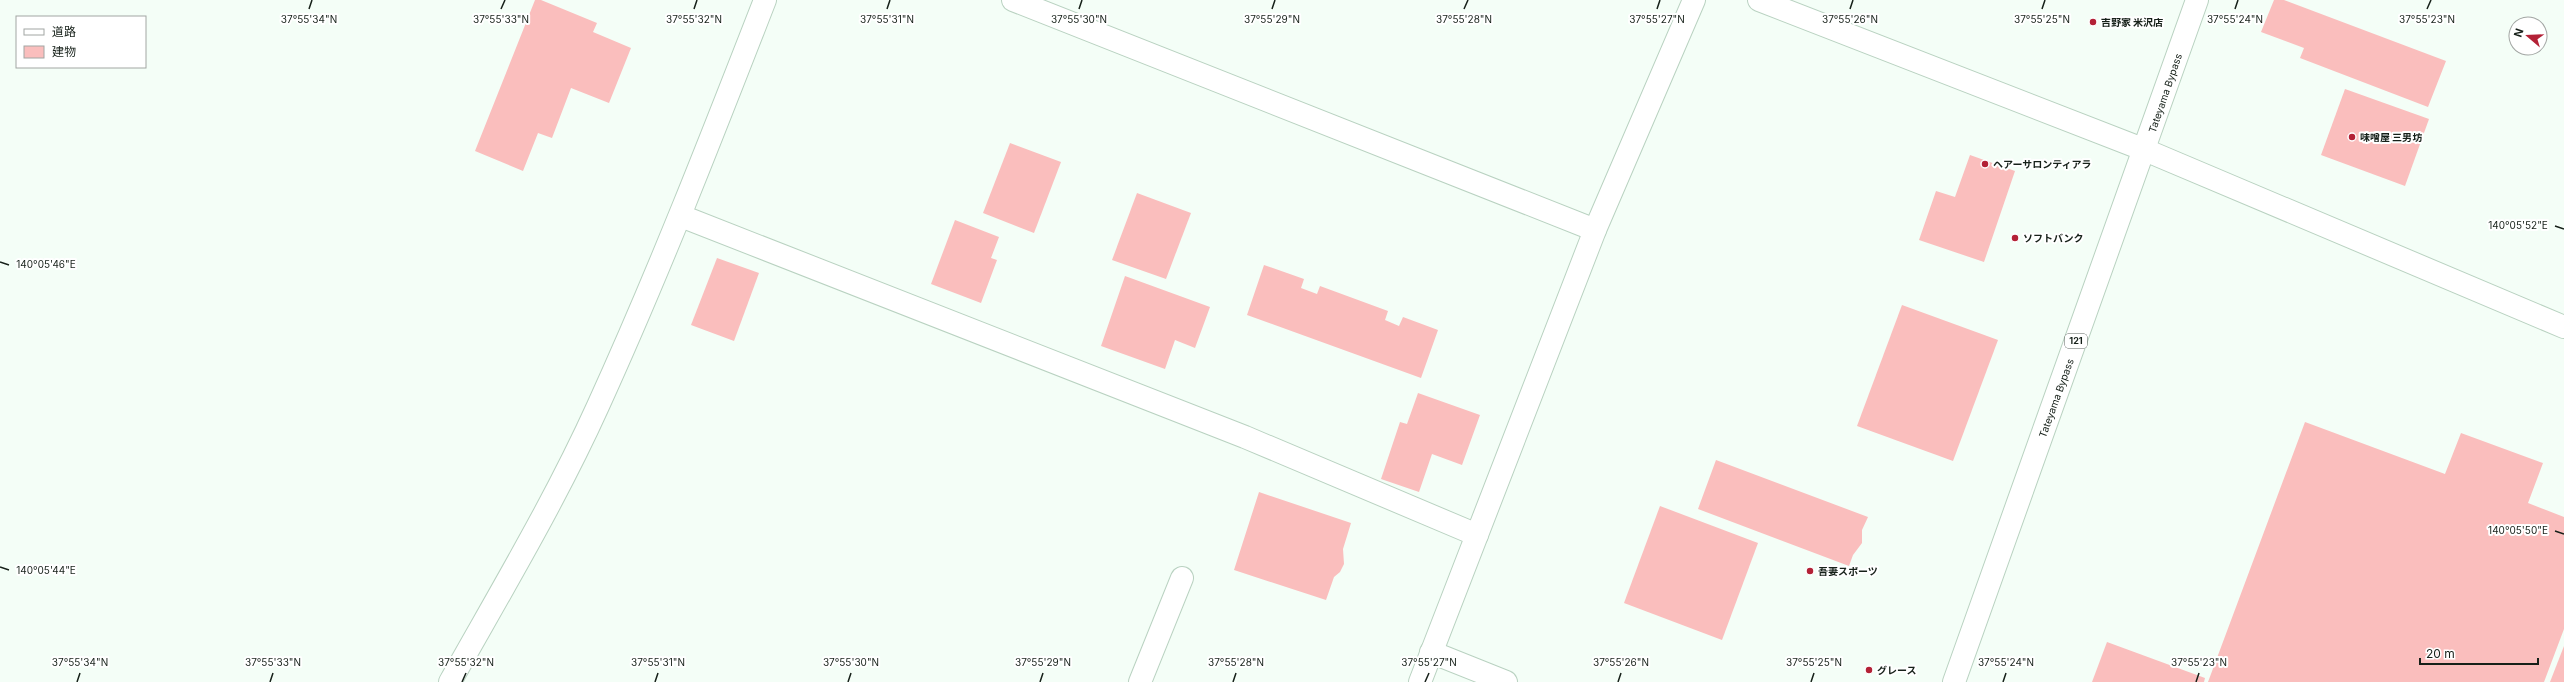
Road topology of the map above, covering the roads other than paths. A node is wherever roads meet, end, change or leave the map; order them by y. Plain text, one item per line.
1 (765, 0) edge
2 (1013, 0) edge
3 (1694, 0) edge
4 (1759, 0) edge
5 (2197, 0) edge
6 (2145, 150) junction
7 (681, 216) junction
8 (1595, 230) junction
9 (2564, 327) edge
10 (1477, 534) junction
11 (1182, 578) dead end
12 (1431, 652) junction
13 (450, 682) edge
14 (1140, 682) edge
15 (1420, 682) edge
16 (1506, 682) edge
17 (1954, 682) edge

1 - 7 main road
2 - 8 main road
3 - 8 main road
4 - 6 main road
5 - 6 main road, Tateyama Bypass / 121
6 - 9 main road
6 - 17 main road, Tateyama Bypass / 121
7 - 10 main road
7 - 13 main road
8 - 10 main road
10 - 12 main road
11 - 14 main road
12 - 15 main road
12 - 16 main road

